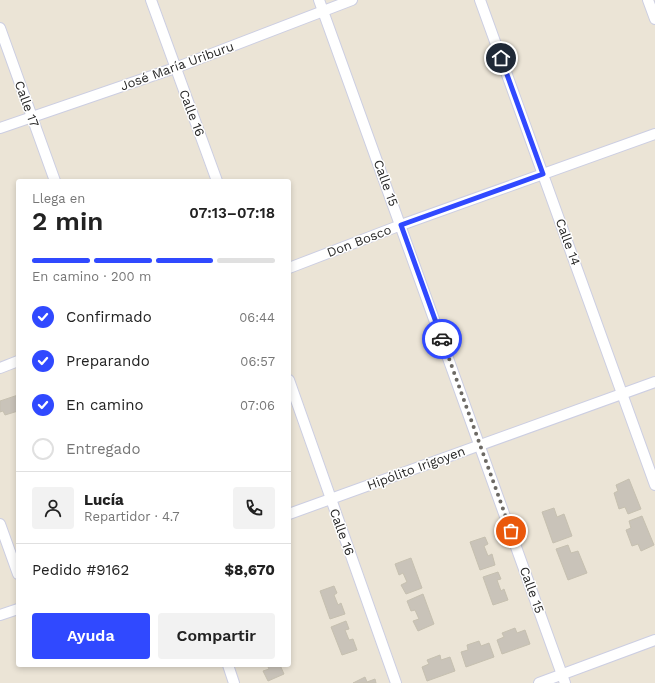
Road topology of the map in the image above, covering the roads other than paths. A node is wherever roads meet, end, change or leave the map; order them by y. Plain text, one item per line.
1 (151, 0) edge
2 (319, 0) edge
3 (352, 0) edge
4 (480, 0) edge
5 (648, 0) edge
6 (323, 11) junction
7 (655, 19) edge
8 (0, 28) edge
9 (175, 68) junction
10 (32, 117) junction
11 (0, 128) edge
12 (655, 134) edge
13 (543, 174) junction
14 (54, 179) edge
15 (216, 179) edge
16 (401, 225) junction
17 (291, 267) edge
18 (16, 363) edge
19 (0, 368) edge
20 (655, 382) edge
21 (291, 386) edge
22 (622, 394) junction
23 (480, 445) junction
24 (655, 485) edge
25 (330, 500) junction
26 (291, 513) edge
27 (0, 524) edge
28 (16, 568) edge
29 (16, 610) edge
30 (0, 615) edge
31 (655, 640) edge
32 (229, 667) edge
33 (564, 679) edge
34 (234, 683) edge
35 (396, 683) edge
36 (539, 683) edge

1 - 9 street, Calle 16
2 - 6 street, Calle 15
3 - 6 street, José María Uriburu
4 - 13 street, Calle 14
5 - 7 street
6 - 9 street, José María Uriburu
6 - 16 street, Calle 15
8 - 10 street, Calle 17
9 - 10 street, José María Uriburu
9 - 15 street, Calle 16
10 - 11 street, José María Uriburu
10 - 14 street, Calle 17
12 - 13 street, Don Bosco
13 - 16 street, Don Bosco
13 - 22 street, Calle 14
16 - 17 street, Don Bosco
16 - 23 street, Calle 15
18 - 19 street
20 - 22 street, Hipólito Irigoyen
21 - 25 street, Calle 16
22 - 23 street, Hipólito Irigoyen
22 - 24 street, Calle 14
23 - 25 street, Hipólito Irigoyen
23 - 33 street, Calle 15
25 - 26 street, Hipólito Irigoyen
25 - 35 street, Calle 16
27 - 28 street
29 - 30 street
31 - 33 street
32 - 34 street
33 - 36 street

